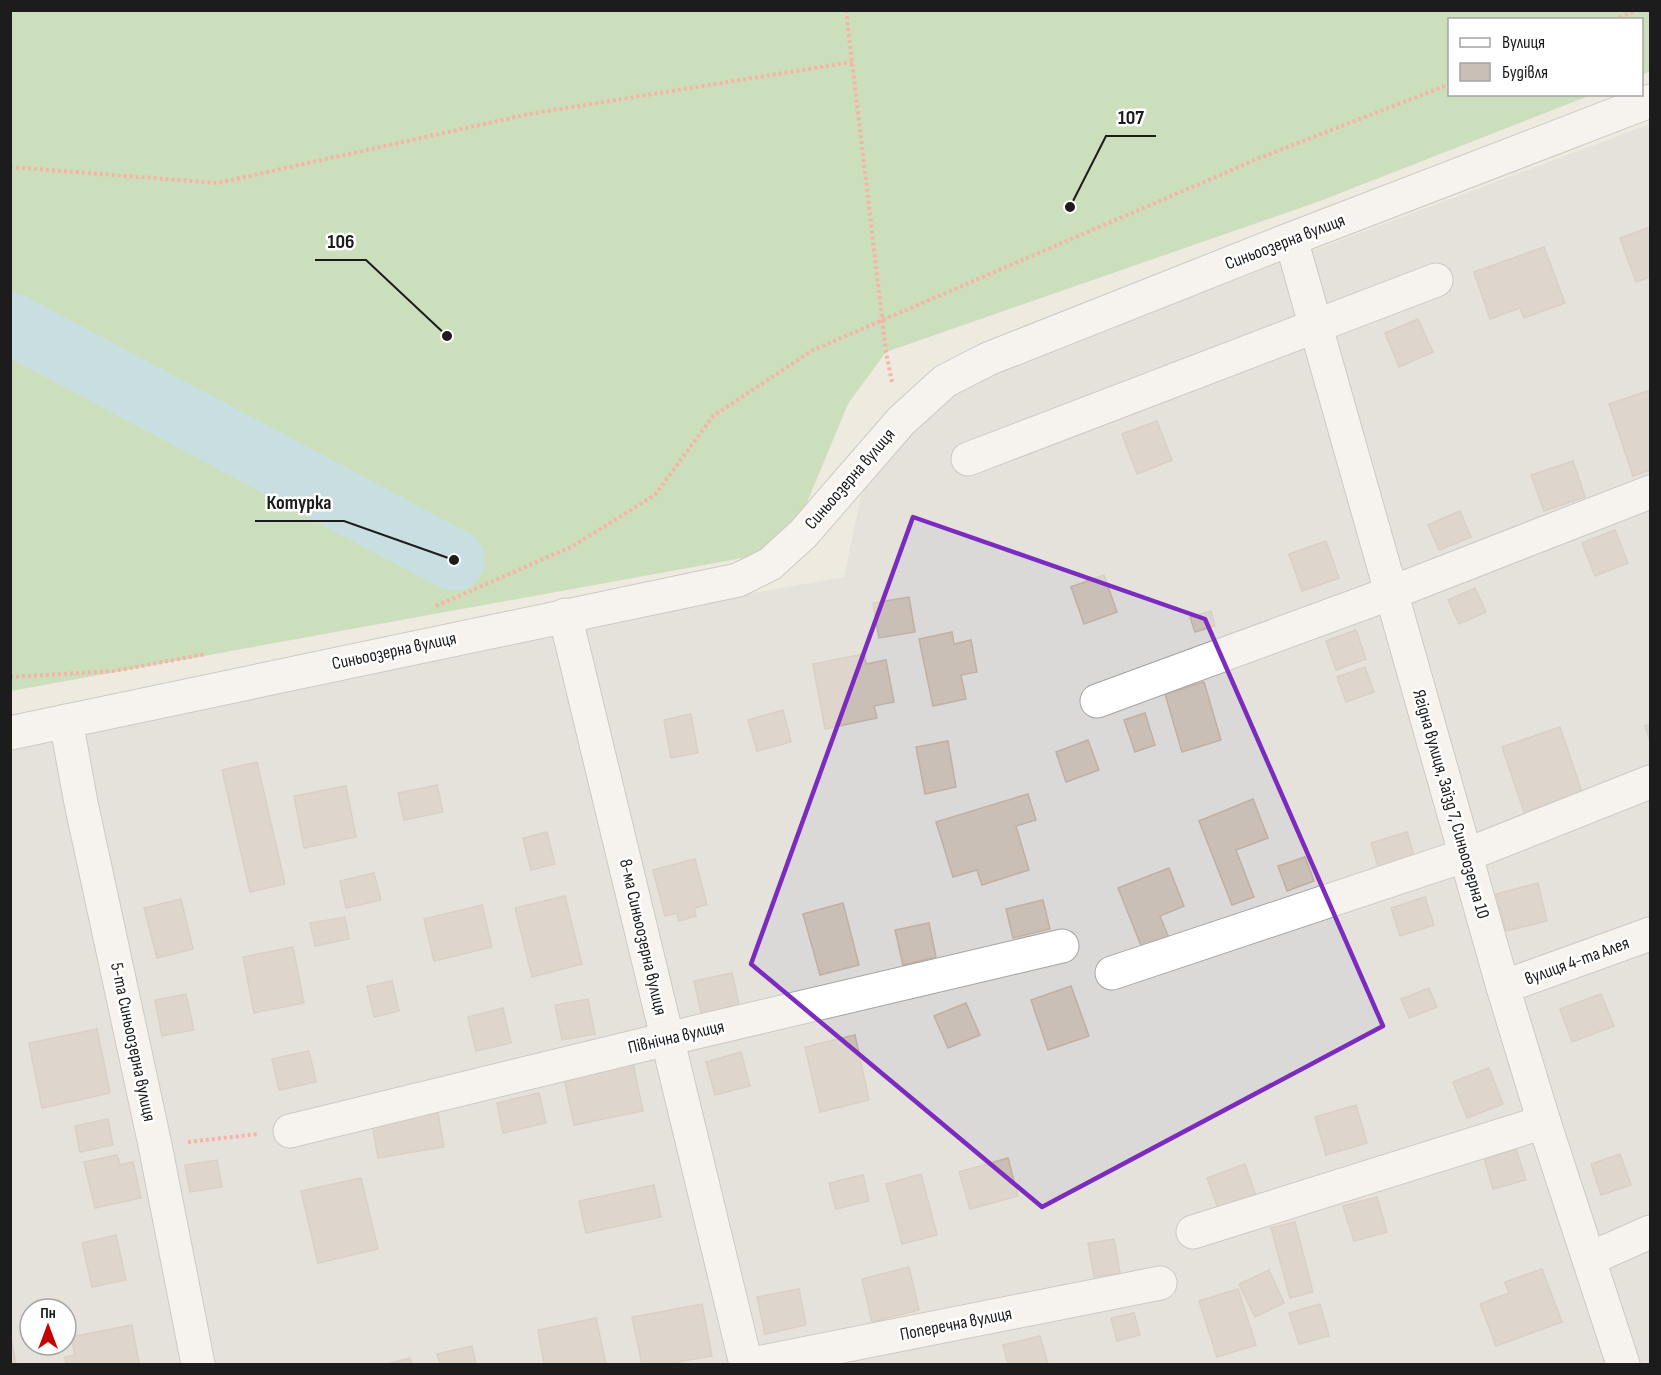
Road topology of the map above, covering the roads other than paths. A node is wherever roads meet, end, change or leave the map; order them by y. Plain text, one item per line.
1 (1650, 101) edge
2 (1291, 239) junction
3 (1436, 280) dead end
4 (1316, 326) junction
5 (968, 459) dead end
6 (1650, 492) edge
7 (1391, 593) junction
8 (565, 615) junction
9 (1097, 701) dead end
10 (66, 721) junction
11 (10, 733) edge
12 (1650, 782) edge
13 (1466, 855) junction
14 (1650, 934) edge
15 (1062, 946) dead end
16 (1112, 973) dead end
17 (1503, 987) junction
18 (667, 1039) junction
19 (1544, 1122) junction
20 (290, 1131) road end
21 (1193, 1232) dead end
22 (1650, 1232) edge
23 (1589, 1259) junction
24 (1160, 1283) dead end
25 (1615, 1362) edge
26 (198, 1365) edge
27 (746, 1365) edge
28 (752, 1365) edge

1 - 2 street, Синьоозерна вулиця
2 - 4 street, Ягідна вулиця, Заїзд 7, Синьоозерна 10
2 - 8 street, Синьоозерна вулиця
3 - 4 street
4 - 5 street
4 - 7 street, Ягідна вулиця, Заїзд 7, Синьоозерна 10
6 - 7 street
7 - 9 street
7 - 13 street, Ягідна вулиця, Заїзд 7, Синьоозерна 10
8 - 10 street, Синьоозерна вулиця
8 - 18 street, 8-ма Синьоозерна вулиця
10 - 11 street, Синьоозерна вулиця
10 - 26 street, 5-та Синьоозерна вулиця
12 - 13 street
13 - 16 street
13 - 17 street, Ягідна вулиця, Заїзд 7, Синьоозерна 10
14 - 17 street, вулиця 4-та Алея
15 - 18 street, Північна вулиця
17 - 19 street, Ягідна вулиця, Заїзд 7, Синьоозерна 10
18 - 20 street, Північна вулиця
18 - 27 street, 8-ма Синьоозерна вулиця
19 - 21 street
19 - 23 street, Ягідна вулиця, Заїзд 7, Синьоозерна 10
22 - 23 street
23 - 25 street, Ягідна вулиця, Заїзд 7, Синьоозерна 10
24 - 28 street, Поперечна вулиця

